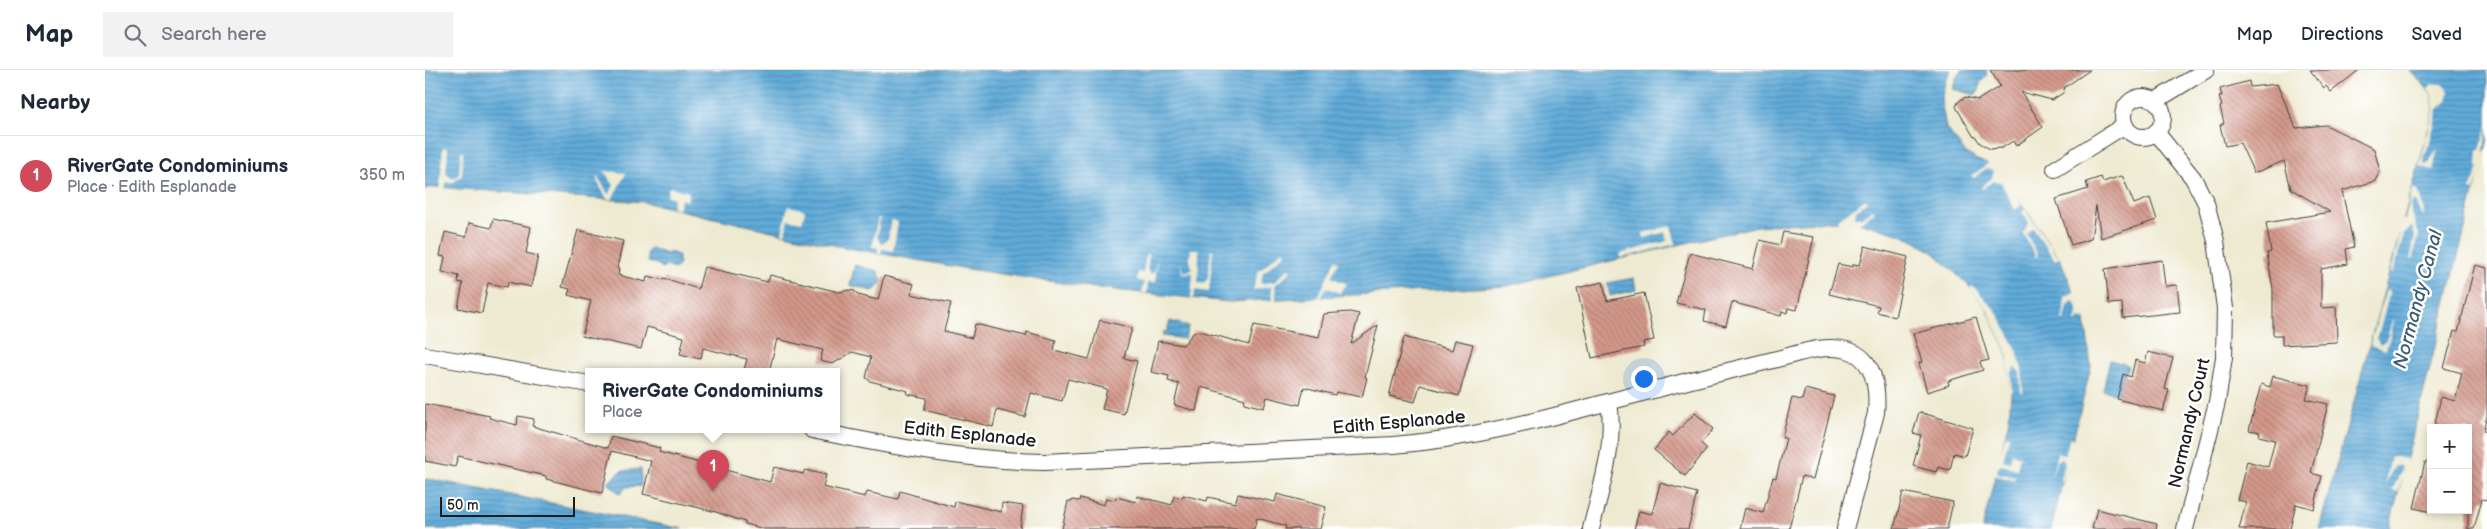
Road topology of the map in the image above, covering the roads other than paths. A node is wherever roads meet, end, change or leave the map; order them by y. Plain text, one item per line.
1 (2206, 70) edge
2 (2155, 102) junction
3 (2125, 125) junction
4 (2156, 132) junction
5 (2055, 169) dead end
6 (425, 355) edge
7 (585, 383) edge
8 (1609, 402) junction
9 (828, 433) edge
10 (1591, 529) edge
11 (1845, 529) edge
12 (2185, 529) edge

1 - 2 street
2 - 3 street
2 - 4 street
3 - 4 street
3 - 5 street
4 - 12 street, Normandy Court
6 - 7 street
8 - 9 street, Edith Esplanade
8 - 10 street
8 - 11 street, Edith Esplanade

